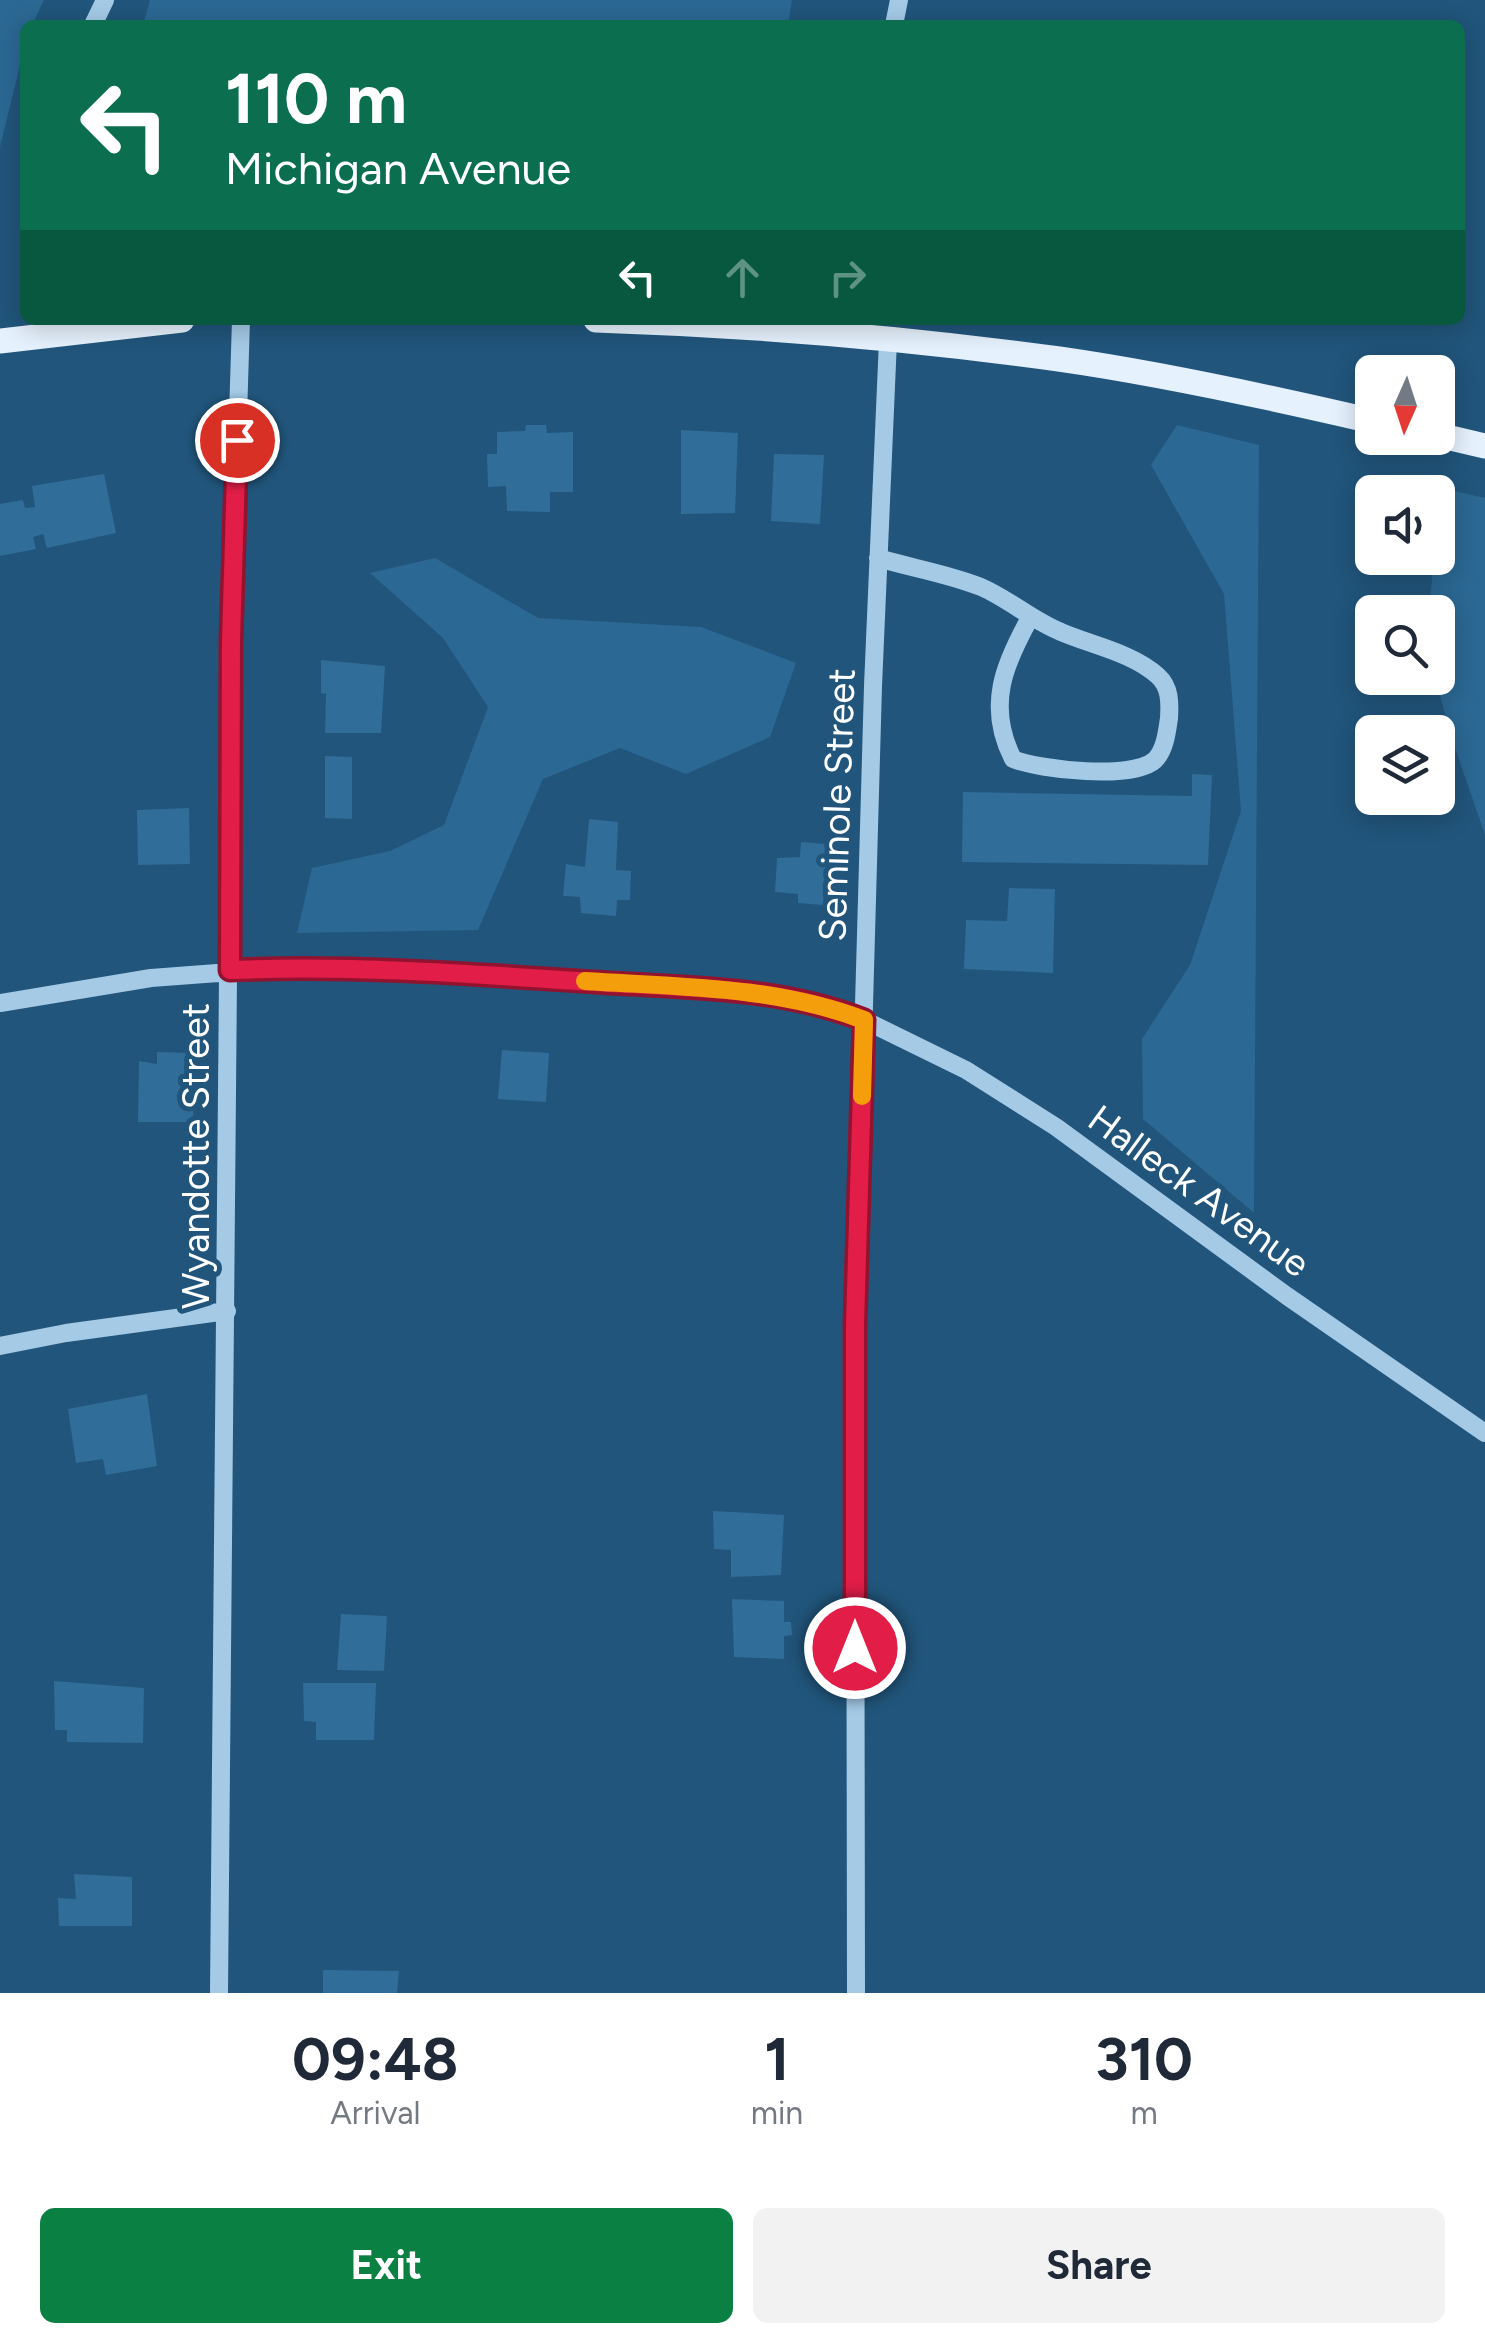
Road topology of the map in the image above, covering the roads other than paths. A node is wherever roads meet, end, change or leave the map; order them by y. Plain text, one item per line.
1 (96, 325) edge
2 (241, 325) edge
3 (742, 325) edge
4 (827, 328) edge
5 (27, 329) edge
6 (888, 340) junction
7 (0, 342) edge
8 (1355, 417) edge
9 (1455, 439) edge
10 (1485, 446) edge
11 (878, 558) junction
12 (1031, 616) junction
13 (230, 970) junction
14 (0, 1003) edge
15 (864, 1020) junction
16 (227, 1311) junction
17 (0, 1346) edge
18 (1485, 1433) edge
19 (219, 1993) edge
20 (856, 1993) edge

1 - 5 main road
2 - 13 street, Wyandotte Street
3 - 4 main road
4 - 6 main road
5 - 7 main road
6 - 8 main road
6 - 11 street, Seminole Street
9 - 10 main road
11 - 12 street
11 - 15 street, Seminole Street
12 - 12 street
13 - 14 street, Halleck Avenue
13 - 15 street, Halleck Avenue
13 - 16 street, Wyandotte Street
15 - 18 street, Halleck Avenue
15 - 20 street, Seminole Street
16 - 17 street
16 - 19 street, Wyandotte Street

